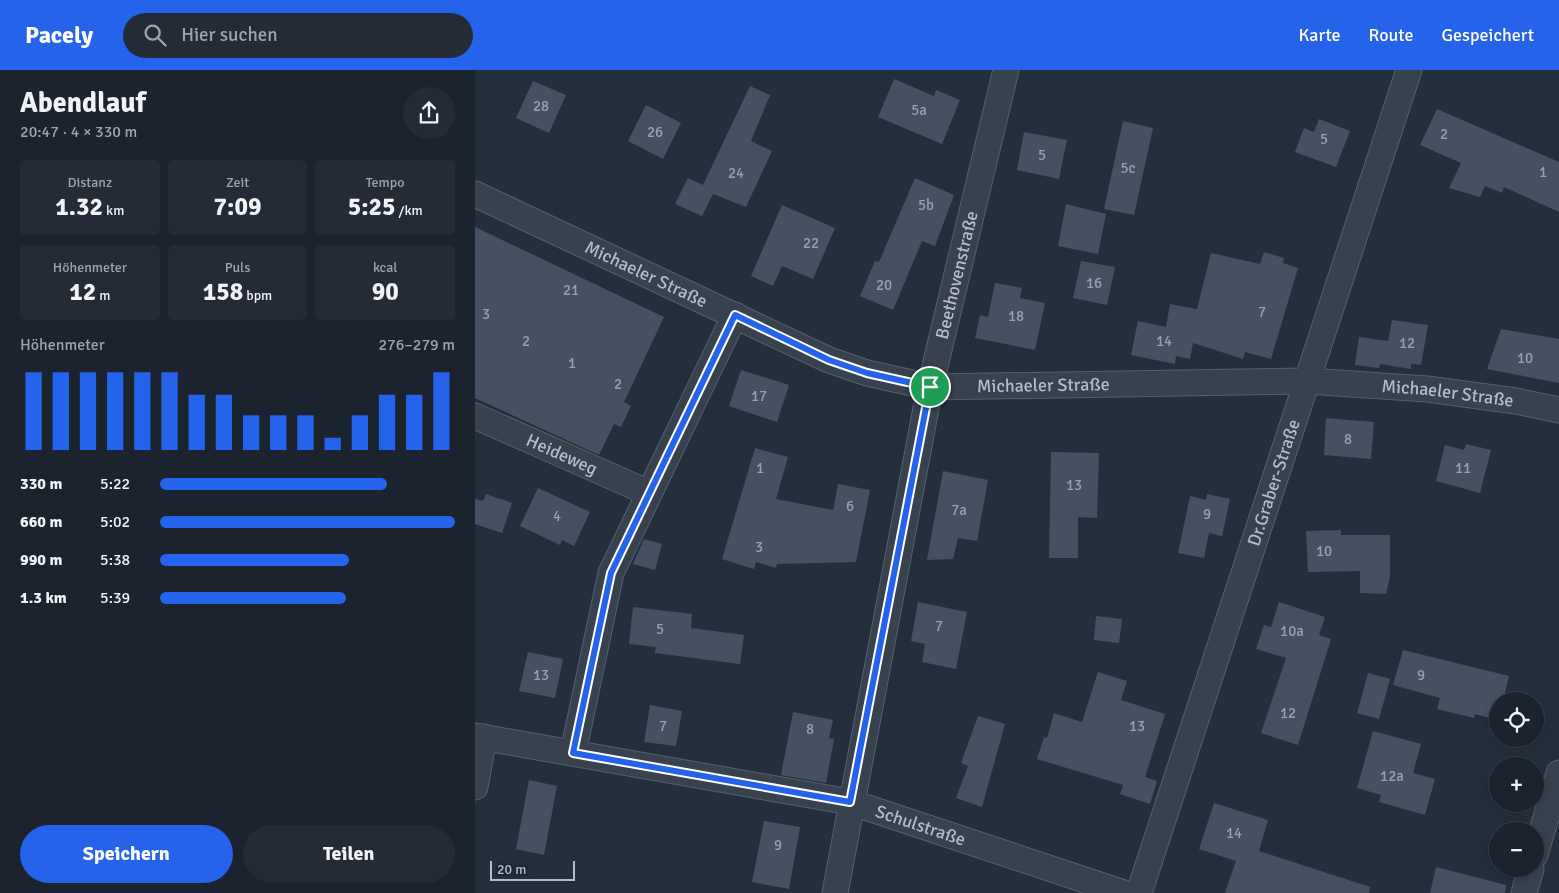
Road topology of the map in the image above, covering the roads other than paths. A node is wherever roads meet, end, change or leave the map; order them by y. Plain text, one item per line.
1 (1006, 70) edge
2 (1409, 70) edge
3 (475, 194) edge
4 (735, 315) junction
5 (1307, 381) junction
6 (930, 387) junction
7 (1559, 410) edge
8 (475, 416) edge
9 (649, 493) junction
10 (480, 736) edge
11 (573, 753) junction
12 (1559, 773) edge
13 (475, 788) edge
14 (850, 802) junction
15 (1544, 825) edge
16 (1529, 877) edge
17 (835, 893) edge
18 (1124, 893) edge
19 (1139, 893) edge
20 (1524, 893) edge

1 - 6 street, Beethovenstraße
2 - 5 street, Dr.Graber-Straße
3 - 4 street, Michaeler Straße
4 - 6 street, Michaeler Straße
4 - 9 street
5 - 6 street, Michaeler Straße
5 - 7 street, Michaeler Straße
5 - 19 street, Dr.Graber-Straße
6 - 14 street, Beethovenstraße
8 - 9 street, Heideweg
9 - 11 street
10 - 11 street, Schulstraße
10 - 13 street
11 - 14 street, Schulstraße
12 - 15 street
14 - 17 street, Beethovenstraße
14 - 18 street, Schulstraße
16 - 20 street

